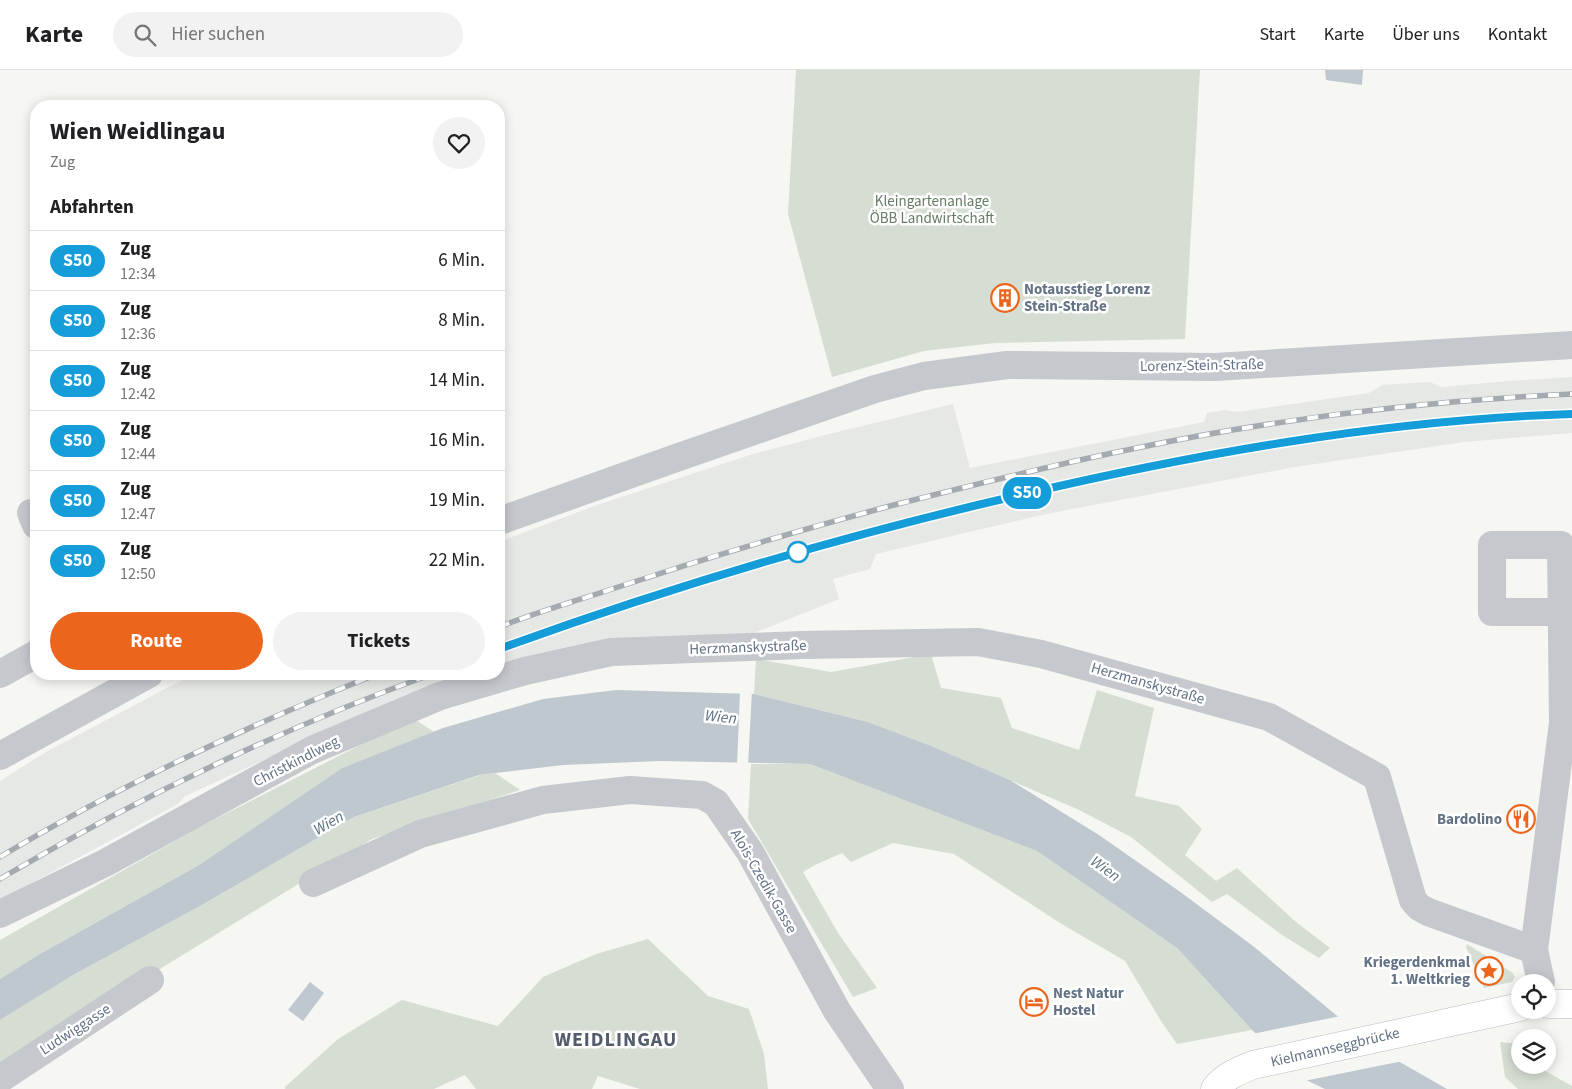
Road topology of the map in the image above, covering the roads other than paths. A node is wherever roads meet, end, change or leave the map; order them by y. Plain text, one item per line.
1 (1572, 345) edge
2 (505, 519) edge
3 (1561, 612) dead end
4 (610, 652) joint
5 (30, 657) edge
6 (0, 674) edge
7 (505, 677) edge
8 (130, 680) edge
9 (494, 680) edge
10 (0, 756) edge
11 (313, 883) dead end
12 (0, 914) edge
13 (1534, 950) junction
14 (1539, 974) edge
15 (150, 980) dead end
16 (1556, 1004) edge
17 (1572, 1004) edge
18 (1511, 1009) edge
19 (0, 1078) edge
20 (890, 1089) edge
21 (1215, 1089) edge

1 - 2 street, Lorenz-Stein-Straße
3 - 13 street
4 - 7 street, Christkindlweg
4 - 13 street, Herzmanskystraße
5 - 6 street
8 - 10 street
9 - 12 street, Christkindlweg
11 - 20 street, Alois-Czedik-Gasse
13 - 14 street
15 - 19 street, Ludwiggasse
16 - 17 main road
18 - 21 main road, Kielmannseggbrücke

